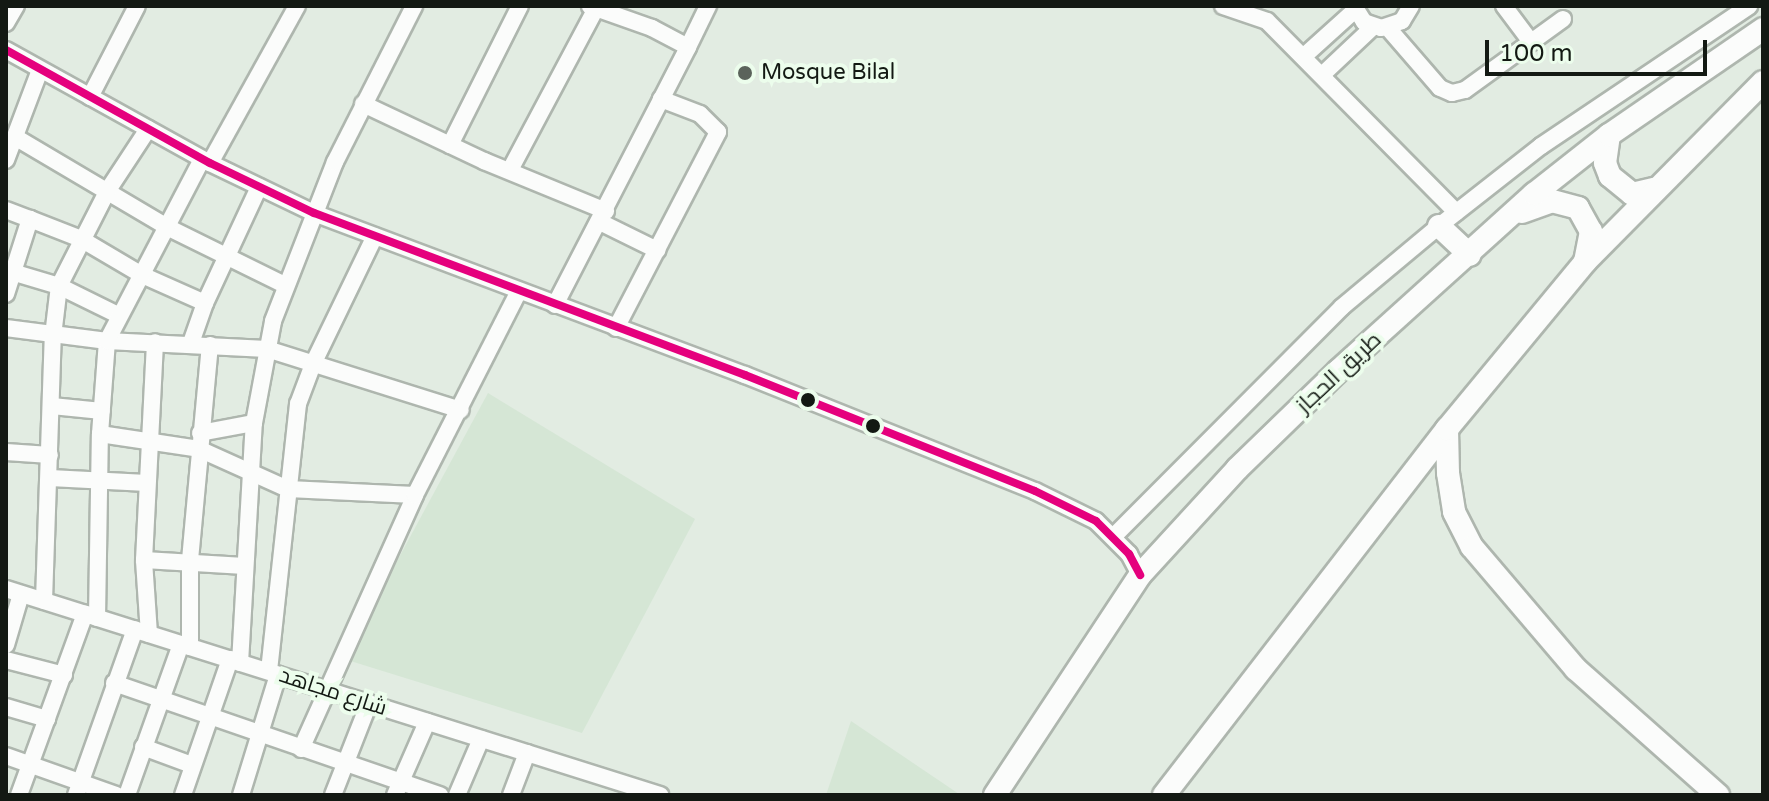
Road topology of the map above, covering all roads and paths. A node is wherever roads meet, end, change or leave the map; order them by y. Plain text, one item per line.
1 (16, 6) edge
2 (137, 6) edge
3 (297, 6) edge
4 (414, 6) edge
5 (520, 6) edge
6 (708, 6) edge
7 (1223, 6) edge
8 (1411, 6) edge
9 (1504, 6) edge
10 (1749, 6) edge
11 (1758, 6) edge
12 (593, 7) edge
13 (1354, 8) edge
14 (1763, 13) edge
15 (1563, 19) dead end
16 (6, 23) edge
17 (1381, 27) junction
18 (1763, 29) edge
19 (1531, 42) junction
20 (688, 47) junction
21 (6, 50) edge
22 (1303, 57) junction
23 (40, 70) junction
24 (1322, 75) junction
25 (1763, 82) edge
26 (90, 97) junction
27 (661, 99) junction
28 (363, 104) junction
29 (148, 129) junction
30 (1609, 135) junction
31 (15, 137) junction
32 (450, 145) junction
33 (6, 160) edge
34 (206, 161) junction
35 (510, 170) junction
36 (259, 187) junction
37 (1654, 189) junction
38 (108, 190) junction
39 (6, 210) edge
40 (314, 213) junction
41 (603, 217) junction
42 (1507, 218) junction
43 (30, 219) junction
44 (1448, 219) junction
45 (167, 227) junction
46 (375, 236) junction
47 (81, 239) junction
48 (657, 250) junction
49 (1470, 255) junction
50 (226, 256) junction
51 (1585, 262) junction
52 (12, 272) junction
53 (142, 275) junction
54 (285, 285) junction
55 (59, 286) junction
56 (519, 291) junction
57 (6, 294) edge
58 (205, 303) junction
59 (555, 305) junction
60 (118, 315) junction
61 (6, 328) edge
62 (616, 328) junction
63 (53, 336) junction
64 (107, 341) junction
65 (155, 342) junction
66 (191, 343) junction
67 (210, 345) junction
68 (267, 349) junction
69 (313, 364) junction
70 (52, 406) junction
71 (461, 410) junction
72 (102, 411) junction
73 (254, 423) junction
74 (1447, 429) junction
75 (100, 434) junction
76 (200, 441) junction
77 (148, 442) junction
78 (6, 452) edge
79 (50, 455) junction
80 (252, 474) junction
81 (50, 478) junction
82 (100, 480) junction
83 (147, 483) junction
84 (288, 489) junction
85 (415, 495) junction
86 (1114, 536) junction
87 (144, 560) junction
88 (190, 560) junction
89 (245, 566) junction
90 (1140, 575) junction
91 (14, 591) edge
92 (44, 601) junction
93 (91, 616) junction
94 (142, 632) junction
95 (6, 645) edge
96 (185, 645) junction
97 (6, 660) edge
98 (235, 661) junction
99 (273, 673) junction
100 (64, 675) junction
101 (114, 683) junction
102 (326, 690) junction
103 (161, 700) junction
104 (369, 703) junction
105 (6, 707) edge
106 (208, 718) junction
107 (47, 719) junction
108 (427, 722) junction
109 (258, 736) junction
110 (481, 739) junction
111 (143, 747) junction
112 (301, 749) junction
113 (527, 753) junction
114 (6, 756) edge
115 (32, 763) junction
116 (347, 763) junction
117 (192, 765) junction
118 (606, 778) junction
119 (398, 788) edge
120 (78, 789) edge
121 (19, 795) edge
122 (116, 795) edge
123 (127, 795) edge
124 (183, 795) edge
125 (241, 795) edge
126 (333, 795) edge
127 (440, 795) edge
128 (457, 795) edge
129 (511, 795) edge
130 (599, 795) edge
131 (660, 795) edge
132 (995, 795) edge
133 (1164, 795) edge
134 (1718, 795) edge

1 - 16 street
2 - 26 street
3 - 34 street
4 - 28 street
5 - 32 street
6 - 20 street
7 - 22 street
8 - 17 street
9 - 19 street
10 - 44 street
11 - 14 street
12 - 20 street
12 - 35 street
13 - 17 street
13 - 22 street
15 - 19 street
17 - 19 street
17 - 24 street
18 - 30 main road, طريق الحجاز
20 - 27 street
21 - 23 street
22 - 24 street
23 - 26 street
23 - 31 street
24 - 44 street
25 - 37 main road
26 - 29 street
27 - 41 street
27 - 48 street
28 - 32 street
28 - 40 street
29 - 34 street
29 - 38 street
30 - 37 main road
30 - 42 main road, طريق الحجاز
31 - 33 street
31 - 38 street
32 - 35 street
34 - 36 street
34 - 45 street
35 - 41 street
36 - 40 street
36 - 50 street
37 - 51 main road
38 - 45 street
38 - 47 street
39 - 43 street
40 - 46 street
40 - 54 street
41 - 48 street
41 - 59 street
42 - 49 main road, طريق الحجاز
42 - 51 main road
43 - 47 street
43 - 52 street
44 - 49 main road
44 - 86 street
45 - 50 street
45 - 53 street
46 - 56 street
46 - 69 street
47 - 53 street
47 - 55 street
48 - 62 street
49 - 90 main road, طريق الحجاز
50 - 54 street
50 - 58 street
51 - 74 main road
52 - 55 street
52 - 57 street
53 - 58 street
53 - 60 street
54 - 68 street
55 - 60 street
55 - 63 street
56 - 59 street
56 - 71 street
58 - 66 street
59 - 62 street
60 - 64 street
61 - 63 street
62 - 86 street
63 - 64 street
63 - 70 street
64 - 65 street
64 - 72 street
65 - 66 street
65 - 77 street
66 - 67 street
67 - 68 street
67 - 76 street
68 - 69 street
68 - 73 street
69 - 71 street
69 - 84 street
70 - 72 street
70 - 79 street
71 - 85 street
72 - 75 street
73 - 76 street
73 - 80 street
74 - 133 main road
74 - 134 main road
75 - 77 street
75 - 82 street
76 - 77 street
76 - 80 street
76 - 88 street
77 - 83 street
78 - 79 street
79 - 81 street
80 - 84 street
80 - 89 street
81 - 82 street
81 - 92 street
82 - 83 street
82 - 93 street
83 - 87 street
84 - 85 street
84 - 99 street
85 - 102 street
86 - 90 street
87 - 88 street
87 - 94 street
88 - 89 street
88 - 96 street
89 - 98 street
90 - 132 main road, طريق الحجاز
91 - 92 street, شارع مجاهد
91 - 95 street
92 - 93 street, شارع مجاهد
93 - 94 street, شارع مجاهد
93 - 100 street
94 - 96 street, شارع مجاهد
94 - 101 street
96 - 98 street, شارع مجاهد
96 - 103 street
97 - 100 street
98 - 99 street, شارع مجاهد
98 - 106 street
99 - 102 street, شارع مجاهد
99 - 109 street
100 - 107 street
101 - 103 street
101 - 120 street
102 - 104 street, شارع مجاهد
102 - 112 street
103 - 106 street
103 - 111 street
104 - 108 street, شارع مجاهد
104 - 116 street
105 - 107 street
106 - 109 street
106 - 117 street
107 - 115 street
108 - 110 street, شارع مجاهد
108 - 119 street
109 - 112 street
109 - 125 street
110 - 113 street, شارع مجاهد
110 - 128 street
111 - 117 street
111 - 123 street
112 - 116 street
113 - 118 street, شارع مجاهد
113 - 129 street
114 - 115 street
115 - 120 street
115 - 121 street
116 - 119 street
116 - 126 street
117 - 124 street
118 - 130 street
118 - 131 street, شارع مجاهد
119 - 127 street
120 - 122 street

